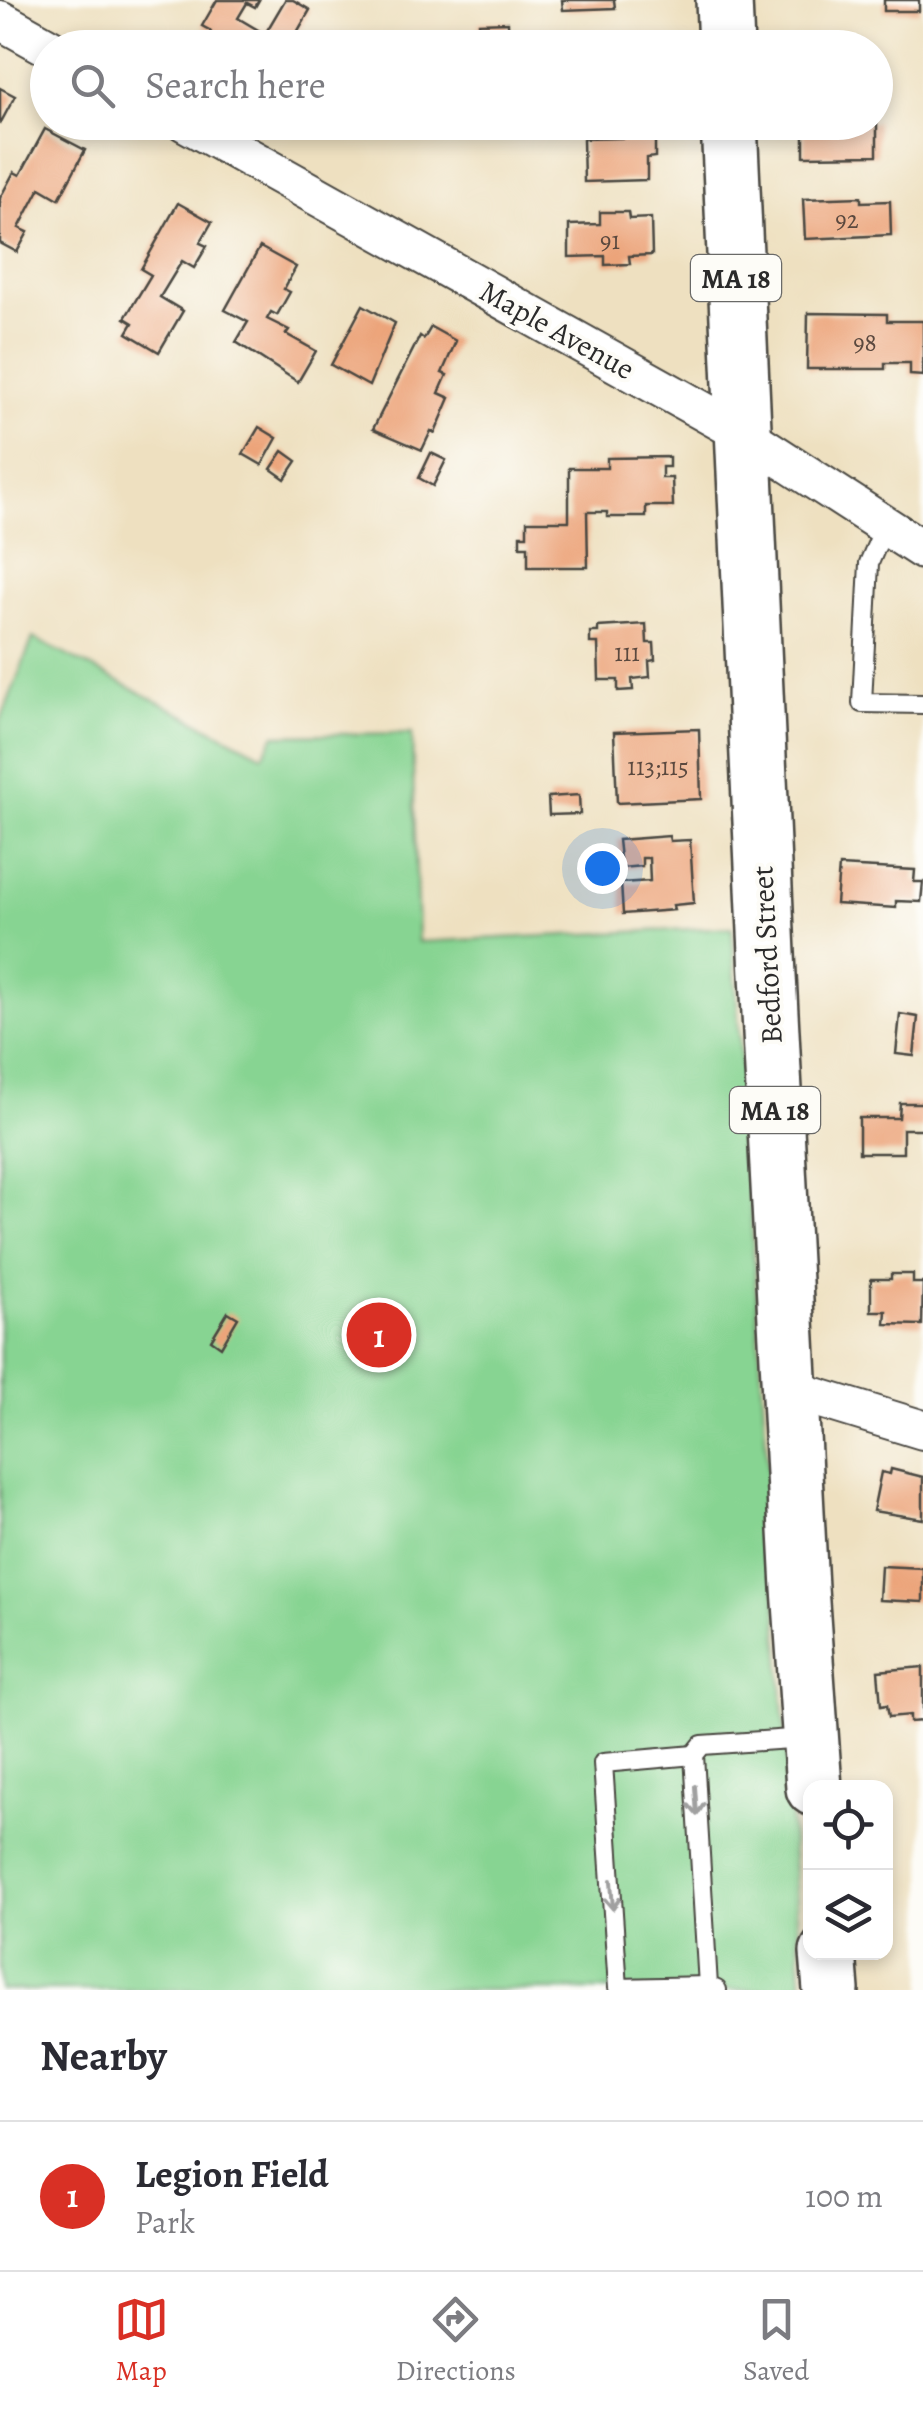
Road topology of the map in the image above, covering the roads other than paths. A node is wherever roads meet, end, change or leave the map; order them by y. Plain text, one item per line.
1 (724, 0) edge
2 (0, 20) edge
3 (725, 30) edge
4 (30, 37) edge
5 (216, 140) edge
6 (730, 140) edge
7 (742, 433) junction
8 (885, 526) junction
9 (923, 550) edge
10 (923, 704) edge
11 (789, 1389) junction
12 (923, 1430) edge
13 (694, 1756) junction
14 (812, 1763) edge
15 (829, 1960) edge
16 (713, 1988) edge
17 (831, 1990) edge

1 - 3 main road
2 - 4 street
5 - 7 street, Maple Avenue
6 - 7 main road, Bedford Street / MA 18
7 - 8 street, Maple Avenue
7 - 11 main road, Bedford Street / MA 18
8 - 9 street, Maple Avenue
8 - 10 lane
11 - 12 street
11 - 14 main road, Bedford Street / MA 18
13 - 14 lane
13 -> 16 lane
13 -> 16 lane
15 - 17 main road

